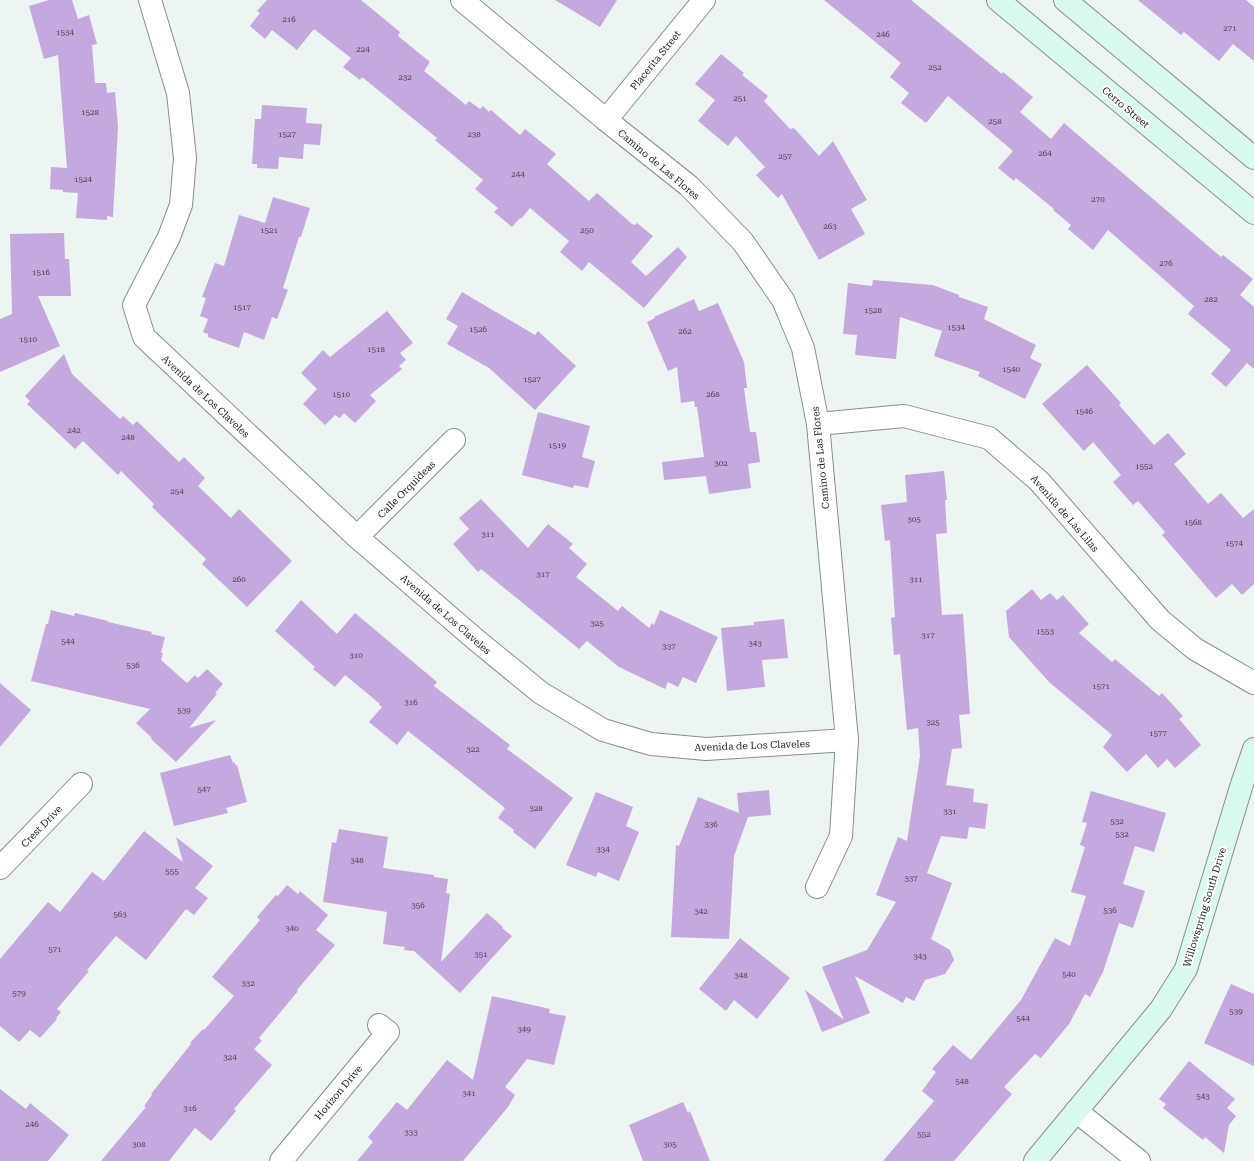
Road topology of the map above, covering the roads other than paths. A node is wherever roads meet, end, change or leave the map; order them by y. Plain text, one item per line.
1 (150, 0) edge
2 (462, 0) edge
3 (704, 0) edge
4 (998, 0) edge
5 (1065, 0) edge
6 (606, 120) junction
7 (1254, 158) edge
8 (1254, 214) edge
9 (818, 424) junction
10 (454, 440) dead end
11 (357, 537) junction
12 (1254, 683) edge
13 (847, 740) junction
14 (1254, 750) edge
15 (81, 784) dead end
16 (0, 868) edge
17 (817, 887) dead end
18 (379, 1025) dead end
19 (1076, 1111) junction
20 (281, 1161) edge
21 (1035, 1161) edge
22 (1139, 1161) edge

1 - 11 street, Avenida de Los Claveles
2 - 6 street, Camino de Las Flores
3 - 6 street, Placerita Street
4 - 8 street, Cerro Street
5 - 7 street
6 - 9 street, Camino de Las Flores
9 - 12 street, Avenida de Las Lilas
9 - 13 street, Camino de Las Flores
10 - 11 street, Calle Orquideas
11 - 13 street, Avenida de Los Claveles
13 - 17 street, Camino de Las Flores
14 - 19 street, Willowspring South Drive
15 - 16 street, Crest Drive
18 - 20 street, Horizon Drive
19 - 21 street, Willowspring South Drive
19 - 22 street

